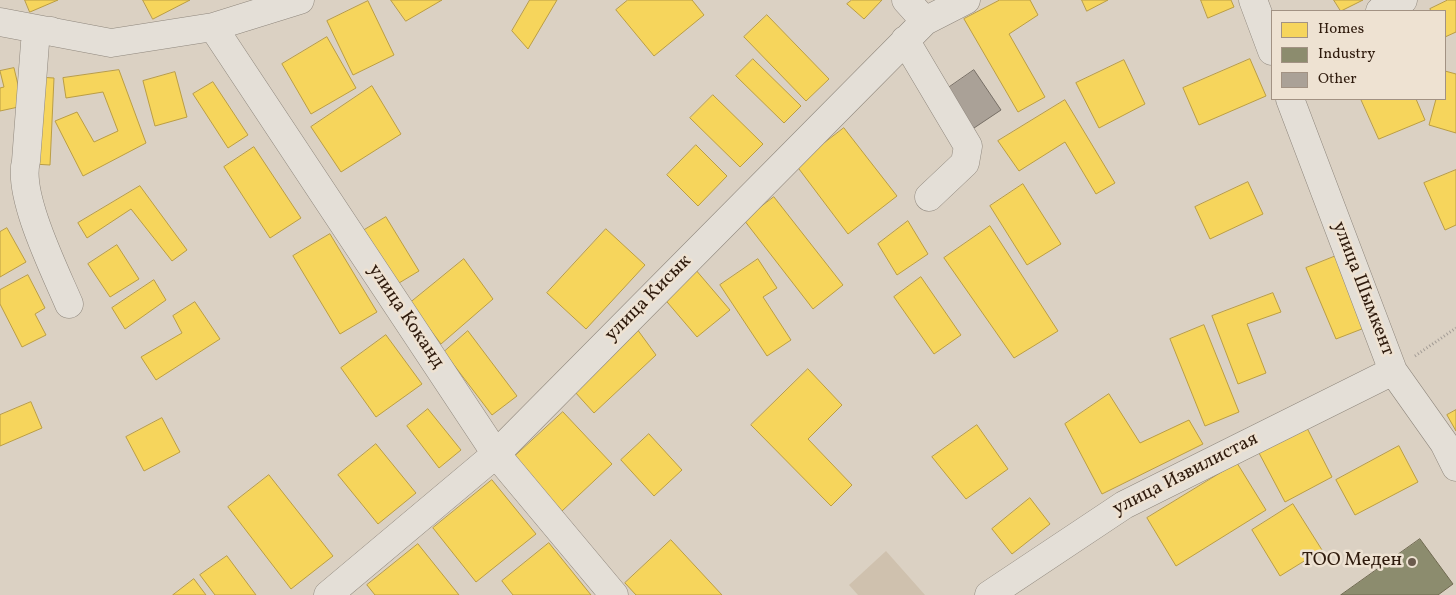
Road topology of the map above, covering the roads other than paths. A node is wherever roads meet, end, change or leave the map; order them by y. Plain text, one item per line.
1 (300, 0) edge
2 (906, 0) edge
3 (966, 0) edge
4 (1253, 0) edge
5 (1403, 0) edge
6 (1382, 10) edge
7 (925, 21) junction
8 (0, 22) edge
9 (213, 28) junction
10 (51, 31) junction
11 (905, 40) junction
12 (1271, 48) edge
13 (1290, 100) edge
14 (929, 197) dead end
15 (69, 304) dead end
16 (1393, 371) junction
17 (496, 454) junction
18 (1456, 467) edge
19 (328, 595) edge
20 (614, 595) edge
21 (989, 595) edge

1 - 9 street
2 - 7 street
3 - 7 street, улица Кисык
4 - 12 street
5 - 6 street
7 - 11 street, улица Кисык
8 - 10 street
9 - 10 street
9 - 17 street, улица Коканд
10 - 15 street
11 - 14 street
11 - 17 street, улица Кисык
13 - 16 street, улица Шымкент
16 - 18 street, улица Шымкент
16 - 21 street, улица Извилистая
17 - 19 street, улица Кисык
17 - 20 street, улица Коканд

